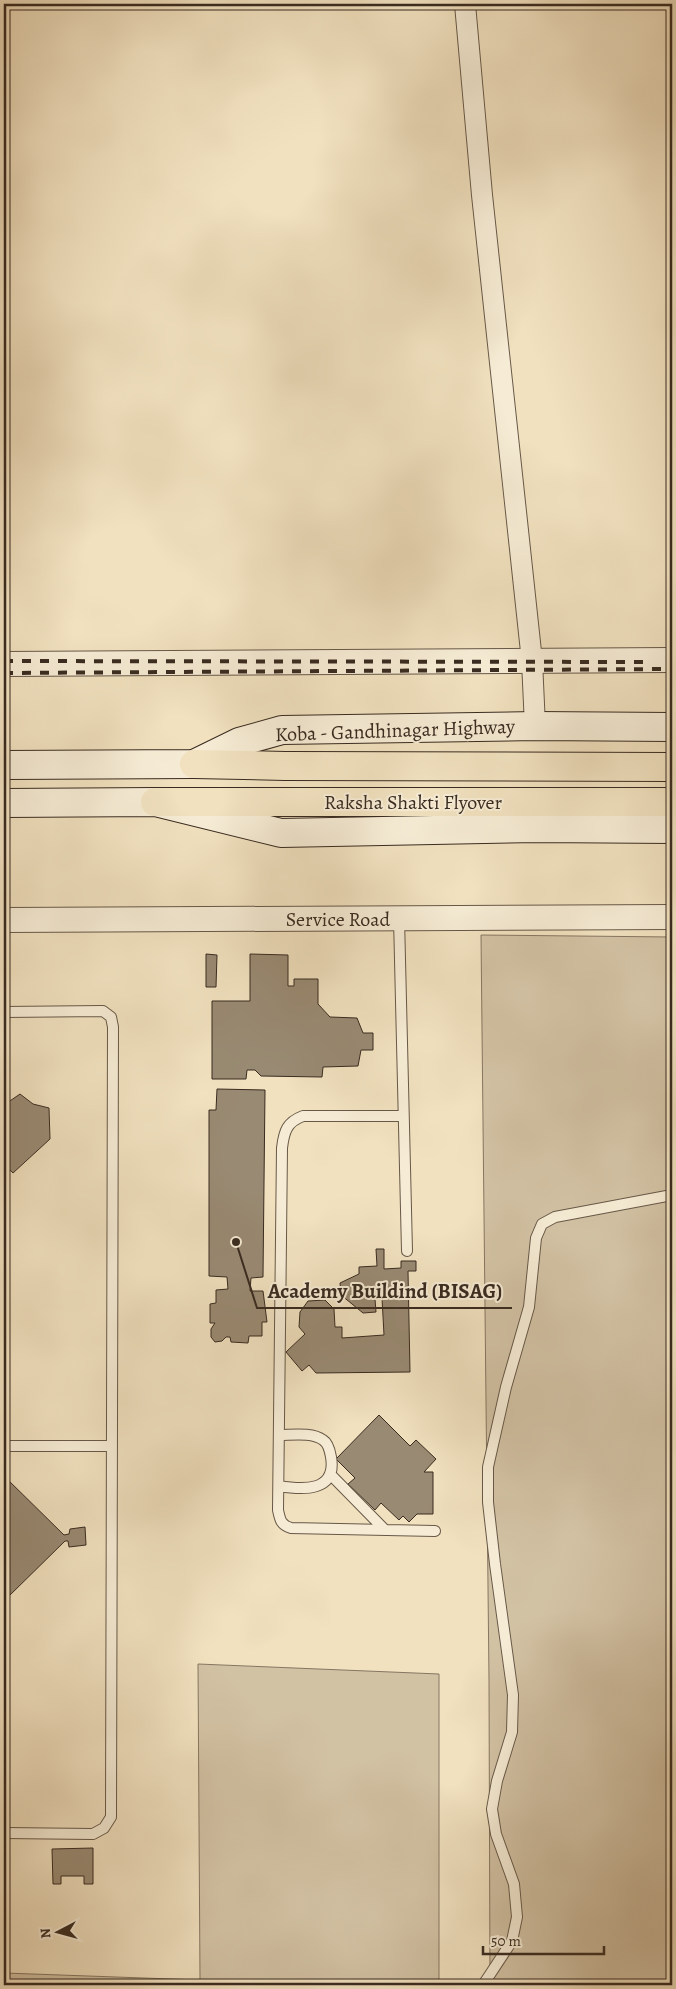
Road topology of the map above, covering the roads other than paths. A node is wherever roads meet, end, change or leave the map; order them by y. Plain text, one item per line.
1 (467, 4) edge
2 (672, 660) edge
3 (532, 661) junction
4 (4, 664) edge
5 (535, 726) junction
6 (672, 727) edge
7 (194, 764) junction
8 (4, 765) edge
9 (672, 767) edge
10 (155, 802) junction
11 (672, 802) edge
12 (4, 803) edge
13 (672, 829) edge
14 (672, 917) edge
15 (399, 918) junction
16 (4, 920) edge
17 (4, 1012) edge
18 (402, 1116) junction
19 (672, 1196) edge
20 (406, 1251) dead end
21 (280, 1435) junction
22 (4, 1446) edge
23 (111, 1446) junction
24 (330, 1474) junction
25 (279, 1486) junction
26 (385, 1530) junction
27 (435, 1531) dead end
28 (4, 1833) edge
29 (483, 1985) edge

1 - 3 street
2 - 3 street
3 - 4 street
3 - 5 street
5 - 6 main road, Koba - Gandhinagar Highway
5 - 7 main road, Koba - Gandhinagar Highway
7 - 8 main road, Koba - Gandhinagar Highway
7 - 9 main road, Raksha Shakti Flyover
10 - 11 main road, Raksha Shakti Flyover
10 - 12 main road
10 - 13 main road
14 - 15 street, Service Road
15 - 16 street, Service Road
15 - 18 lane
17 - 23 lane
18 - 20 lane
18 - 21 lane
19 - 29 lane
21 - 24 lane
21 - 25 lane
22 - 23 lane
23 - 28 lane
24 - 25 lane
24 - 26 lane
25 - 26 lane
26 - 27 lane

